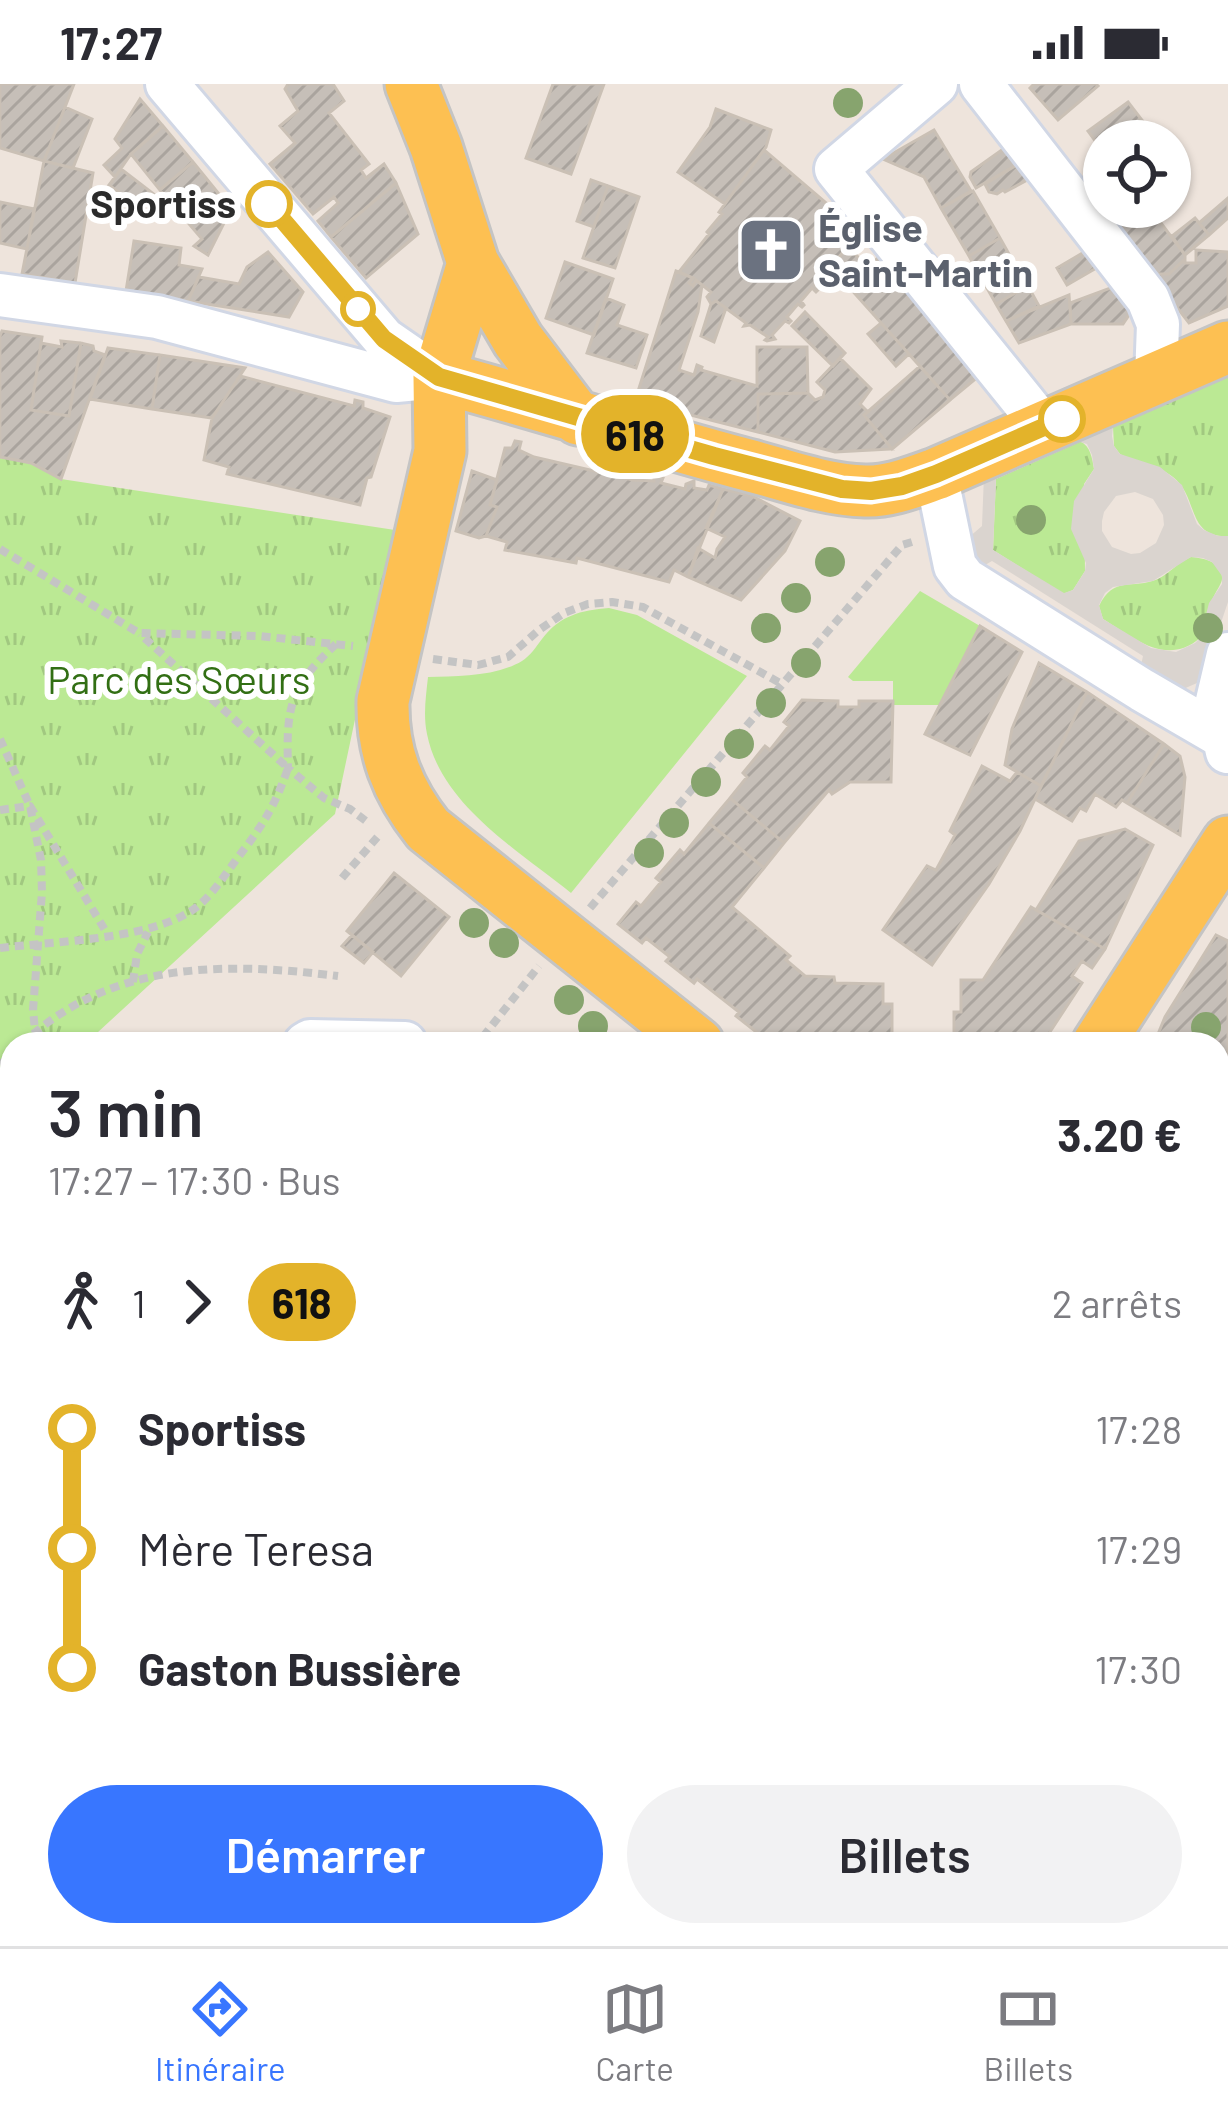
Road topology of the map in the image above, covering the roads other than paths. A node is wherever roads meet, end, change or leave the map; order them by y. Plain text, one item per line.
1 (167, 84) edge
2 (411, 84) edge
3 (936, 84) edge
4 (981, 84) edge
5 (473, 263) junction
6 (344, 291) junction
7 (0, 295) edge
8 (1228, 347) edge
9 (312, 360) junction
10 (439, 377) junction
11 (1156, 379) junction
12 (578, 418) junction
13 (1044, 427) junction
14 (440, 451) junction
15 (936, 474) junction
16 (1228, 654) edge
17 (1226, 744) edge
18 (1228, 842) edge
19 (675, 1032) edge
20 (1106, 1032) edge

1 - 6 street
2 - 5 main road
3 - 13 street
4 - 11 street
5 - 10 main road
5 - 12 main road
6 - 9 street
6 - 10 street
7 - 9 street
8 - 11 main road
9 - 10 street
10 - 12 main road
10 - 14 main road
11 - 13 main road
12 - 14 main road
12 - 15 main road
13 - 15 main road
14 - 19 main road
15 - 17 street
16 - 17 street
18 - 20 main road

